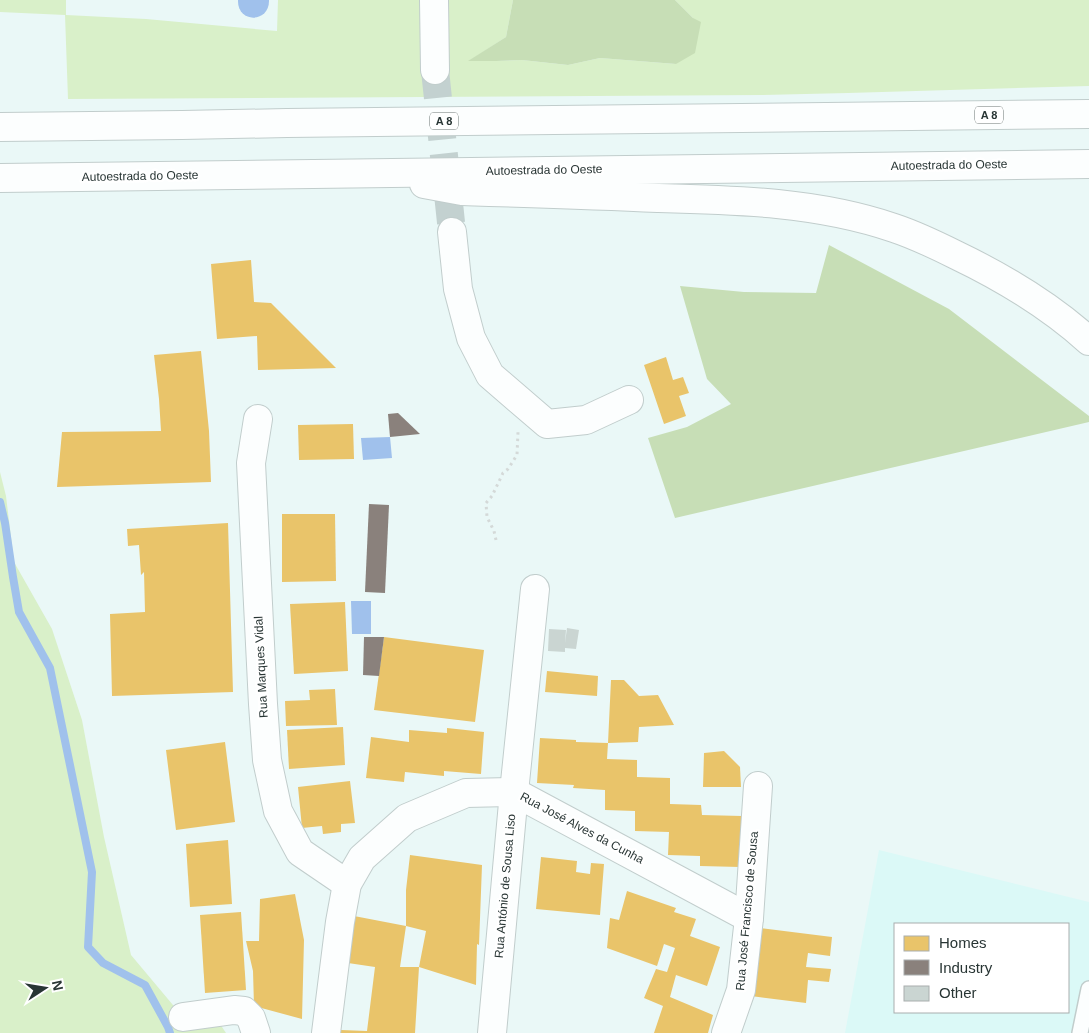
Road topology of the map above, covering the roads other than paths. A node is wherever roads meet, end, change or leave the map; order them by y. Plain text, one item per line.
1 (434, 0) edge
2 (435, 70) tunnel mouth
3 (1089, 114) edge
4 (0, 127) edge
5 (1089, 164) edge
6 (356, 173) junction
7 (0, 178) edge
8 (452, 232) tunnel mouth
9 (1089, 341) edge
10 (629, 400) dead end
11 (258, 419) dead end
12 (535, 589) dead end
13 (758, 786) dead end
14 (514, 792) junction
15 (347, 884) junction
16 (749, 918) junction
17 (1088, 996) edge
18 (183, 1017) dead end
19 (256, 1033) edge
20 (326, 1033) edge
21 (492, 1033) edge
22 (726, 1033) edge
23 (1080, 1033) edge

1 - 2 main road
3 - 4 main road, A 8
5 - 6 main road, Autoestrada do Oeste
6 - 7 main road, Autoestrada do Oeste
6 - 9 main road
8 - 10 main road
11 - 15 main road, Rua Marques Vidal
12 - 14 main road, Rua António de Sousa Liso
13 - 16 main road, Rua José Francisco de Sousa
14 - 15 main road, Rua José Alves da Cunha
14 - 16 main road, Rua José Alves da Cunha
14 - 21 main road, Rua António de Sousa Liso
15 - 20 main road, Rua José Alves da Cunha
16 - 22 main road, Rua José Francisco de Sousa
17 - 23 lane
18 - 19 main road

